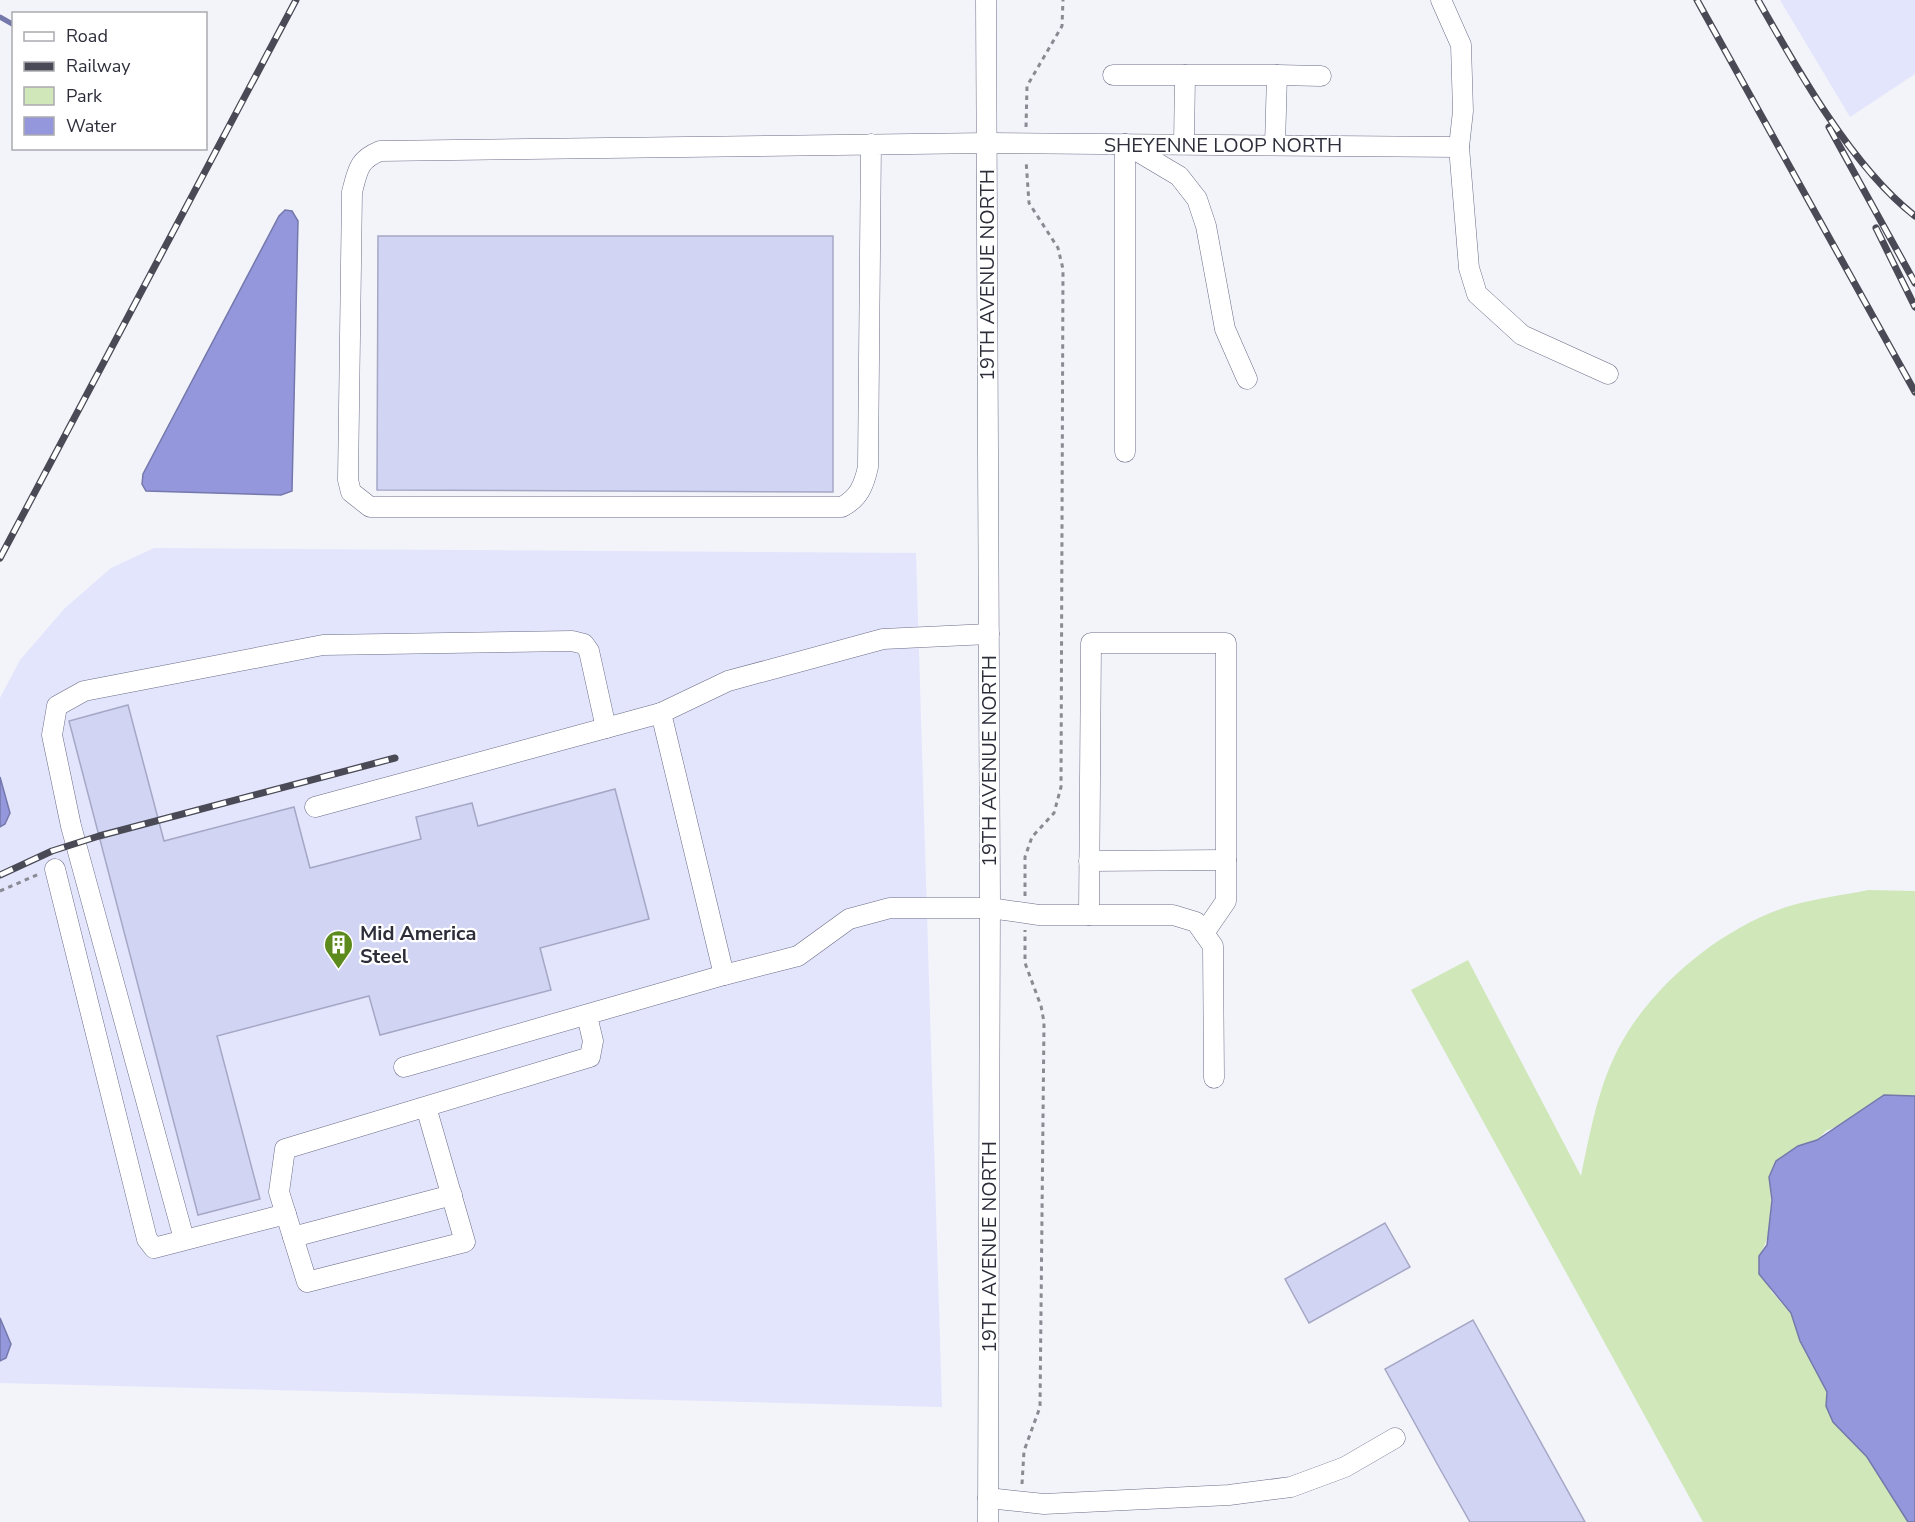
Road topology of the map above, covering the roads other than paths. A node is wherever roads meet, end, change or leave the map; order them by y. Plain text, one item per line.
1 (986, 0) edge
2 (1441, 0) edge
3 (1113, 75) dead end
4 (1185, 75) junction
5 (1277, 75) junction
6 (1321, 76) dead end
7 (987, 142) junction
8 (871, 144) junction
9 (1125, 144) junction
10 (1184, 144) junction
11 (1275, 145) junction
12 (1460, 147) junction
13 (1608, 374) dead end
14 (1247, 380) dead end
15 (1125, 452) dead end
16 (989, 634) junction
17 (661, 713) junction
18 (606, 728) junction
19 (315, 807) dead end
20 (1226, 860) junction
21 (1089, 861) junction
22 (55, 869) dead end
23 (990, 908) junction
24 (1089, 915) junction
25 (1204, 933) junction
26 (724, 975) junction
27 (587, 1016) junction
28 (404, 1067) dead end
29 (1214, 1078) dead end
30 (426, 1107) junction
31 (452, 1195) junction
32 (286, 1214) junction
33 (293, 1237) junction
34 (184, 1239) junction
35 (1395, 1438) dead end
36 (988, 1498) junction
37 (988, 1522) edge

1 - 7 street, 19TH AVENUE NORTH
2 - 12 street
3 - 4 street
4 - 5 street
4 - 10 street
5 - 6 street
5 - 11 street
7 - 8 street, SHEYENNE LOOP NORTH
7 - 9 street, SHEYENNE LOOP NORTH
7 - 16 street, 19TH AVENUE NORTH
8 - 8 street, SHEYENNE LOOP NORTH
9 - 10 street, SHEYENNE LOOP NORTH
9 - 14 street
9 - 15 street
10 - 11 street, SHEYENNE LOOP NORTH
11 - 12 street, SHEYENNE LOOP NORTH
12 - 13 street
16 - 17 street
16 - 23 street, 19TH AVENUE NORTH
17 - 18 street
17 - 26 street
18 - 19 street
18 - 34 street
20 - 21 street
20 - 21 street
20 - 25 street
21 - 24 street
22 - 34 street
23 - 24 street
23 - 26 street
23 - 36 street, 19TH AVENUE NORTH
24 - 25 street
25 - 29 street
26 - 27 street
27 - 28 street
27 - 30 street
30 - 31 street
30 - 32 street
31 - 33 street
31 - 33 street
32 - 33 street
32 - 34 street
35 - 36 street
36 - 37 street, 19TH AVENUE NORTH

